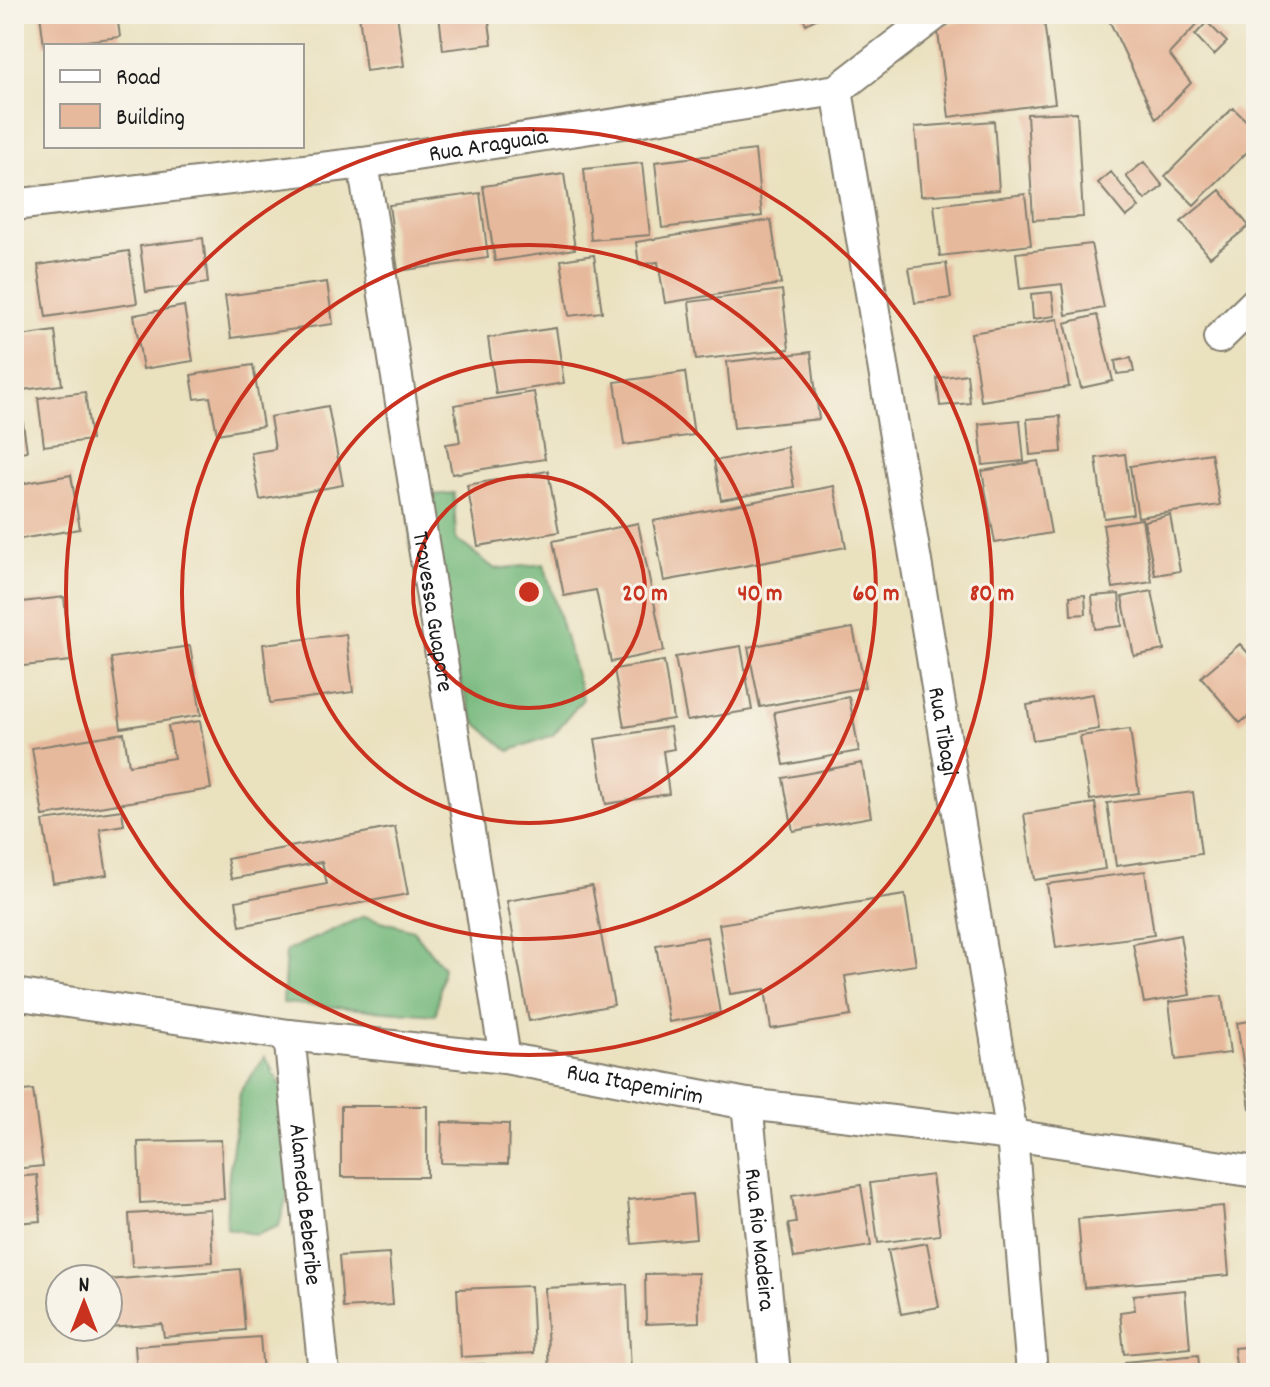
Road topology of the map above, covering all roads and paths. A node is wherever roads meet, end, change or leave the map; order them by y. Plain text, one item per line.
1 (936, 14) edge
2 (837, 90) junction
3 (363, 163) junction
4 (14, 205) edge
5 (1256, 302) edge
6 (1219, 338) dead end
7 (14, 994) edge
8 (289, 1035) junction
9 (505, 1058) junction
10 (747, 1104) junction
11 (1012, 1135) junction
12 (1256, 1172) edge
13 (324, 1373) edge
14 (775, 1373) edge
15 (1032, 1373) edge

1 - 2 street, Rua Araguaia
2 - 3 street, Rua Araguaia
2 - 11 street, Rua Tibagi
3 - 4 street, Rua Araguaia
3 - 9 street, Travessa Guapore
5 - 6 street
7 - 8 street, Rua Itapemirim
8 - 9 street, Rua Itapemirim
8 - 13 street, Alameda Beberibe
9 - 10 street, Rua Itapemirim
10 - 11 street, Rua Itapemirim
10 - 14 street, Rua Rio Madeira
11 - 12 street, Rua Itapemirim
11 - 15 street, Rua Tibagi

